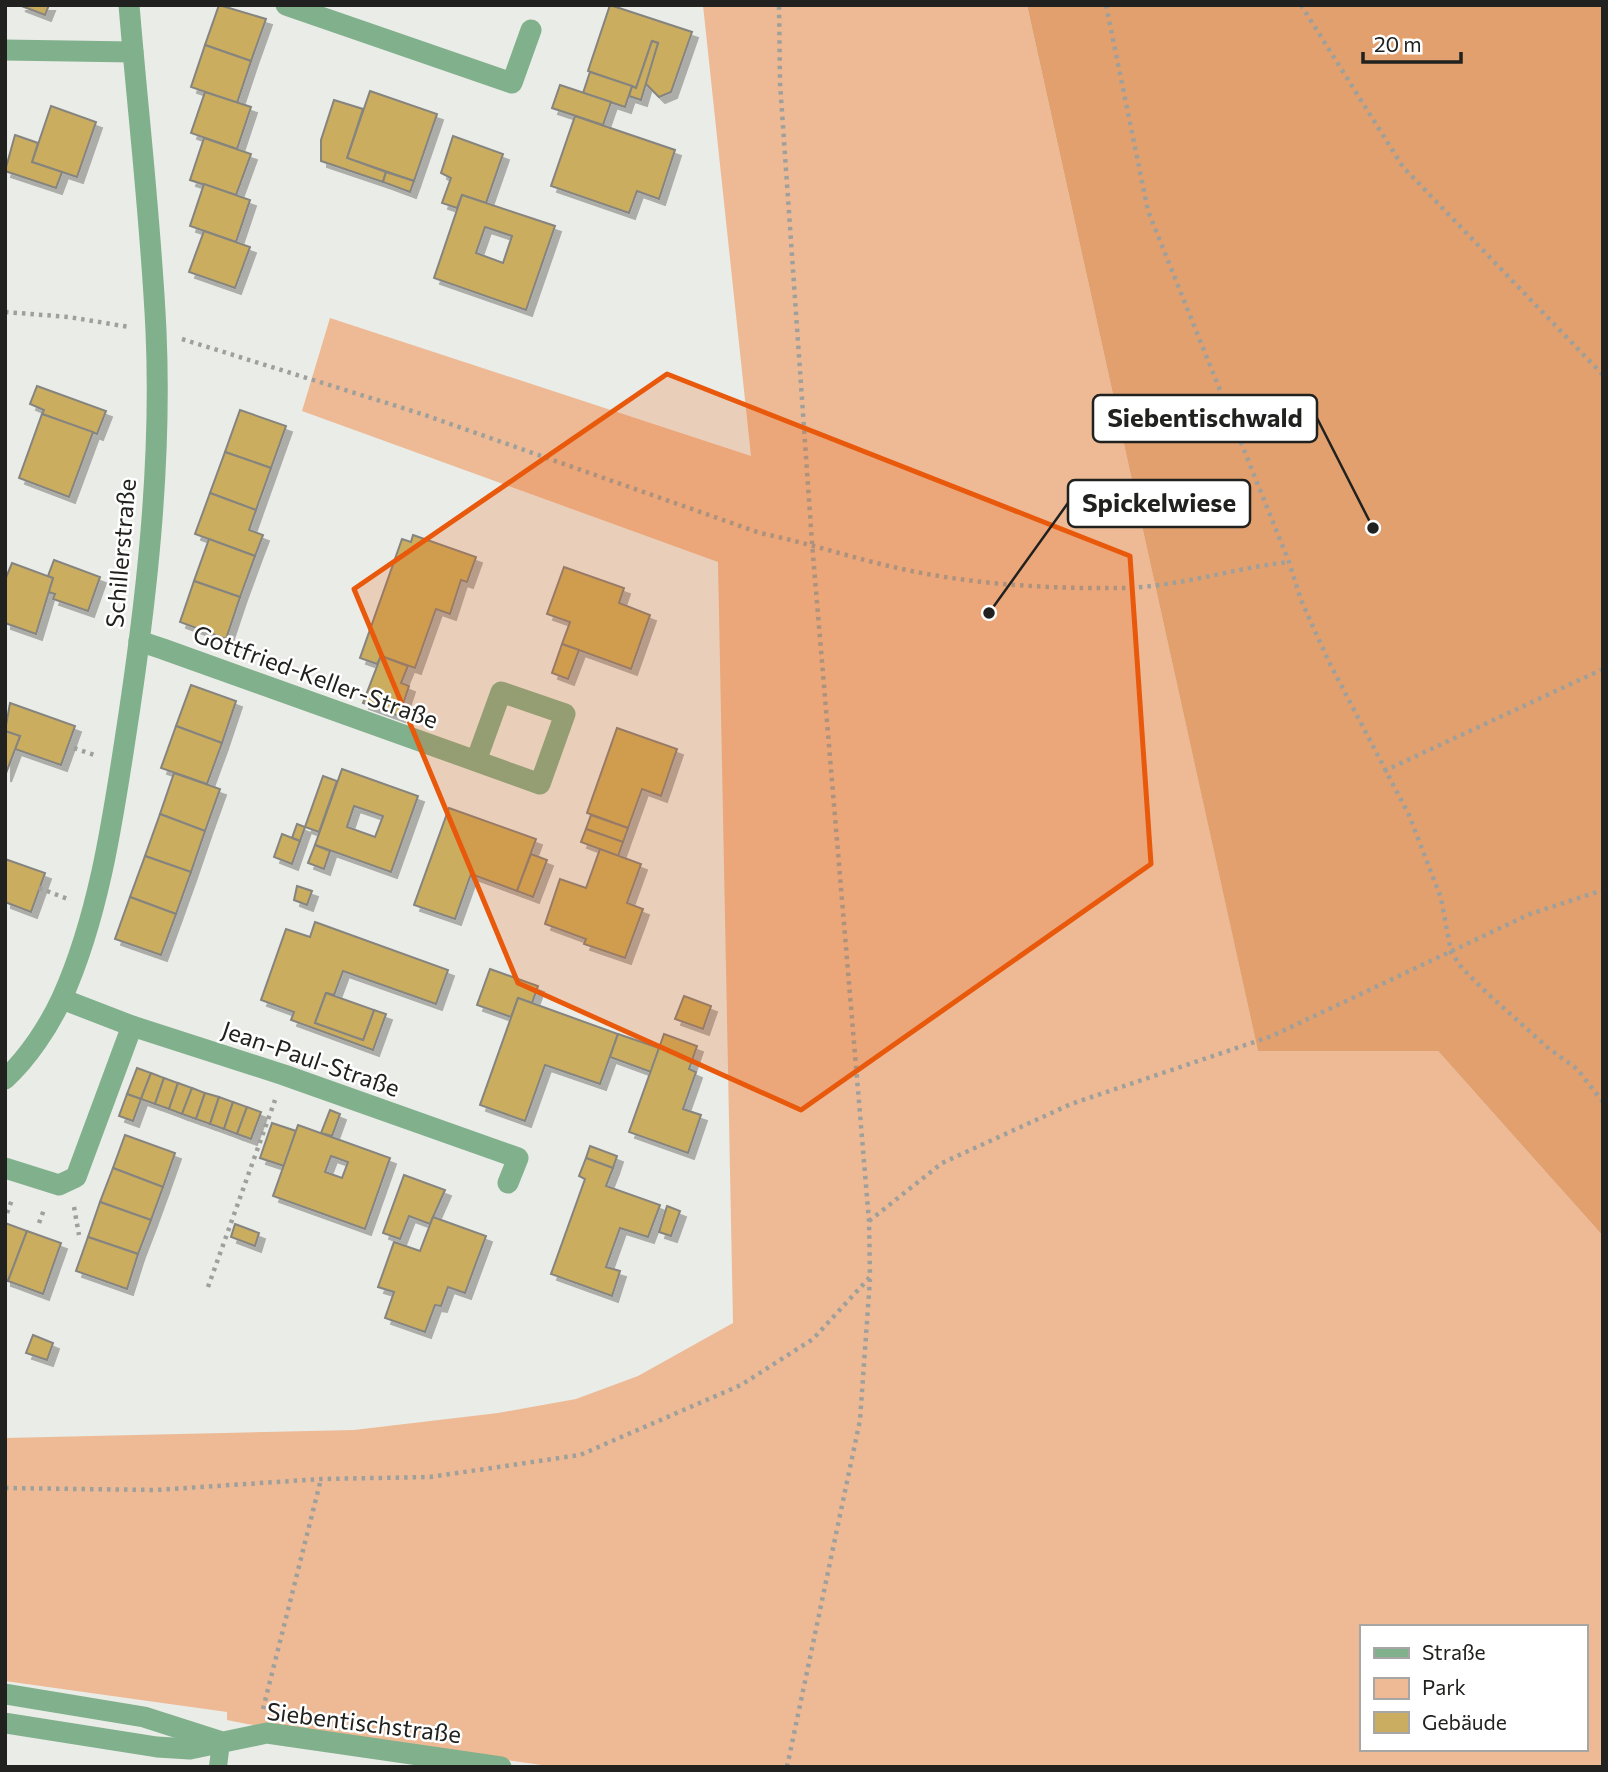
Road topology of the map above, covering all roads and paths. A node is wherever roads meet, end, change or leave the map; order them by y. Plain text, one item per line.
1 (129, 5) edge
2 (286, 5) edge
3 (779, 5) edge
4 (1106, 5) edge
5 (1301, 5) edge
6 (531, 30) dead end
7 (5, 50) edge
8 (133, 52) junction
9 (5, 312) edge
10 (156, 331) junction
11 (1603, 375) edge
12 (811, 543) junction
13 (1289, 562) junction
14 (139, 640) junction
15 (1603, 669) edge
16 (476, 761) junction
17 (1384, 771) junction
18 (1603, 890) edge
19 (1451, 952) junction
20 (62, 999) junction
21 (132, 1026) junction
22 (285, 1075) junction
23 (5, 1079) edge
24 (1603, 1102) edge
25 (5, 1168) edge
26 (508, 1183) dead end
27 (869, 1221) junction
28 (870, 1277) junction
29 (208, 1287) dead end
30 (321, 1479) junction
31 (5, 1488) edge
32 (5, 1694) edge
33 (5, 1723) edge
34 (257, 1733) junction
35 (221, 1742) junction
36 (218, 1767) edge
37 (501, 1767) edge
38 (787, 1767) edge

1 - 8 street, Schillerstraße
2 - 6 street
3 - 12 path
4 - 13 path
5 - 11 path
7 - 8 street
8 - 10 street, Schillerstraße
9 - 10 path
10 - 12 path
10 - 14 street, Schillerstraße
12 - 13 path
12 - 27 path
13 - 17 path
14 - 16 street, Gottfried-Keller-Straße
14 - 20 street, Schillerstraße
15 - 17 path
16 - 16 street, Gottfried-Keller-Straße
17 - 19 path
18 - 19 path
19 - 24 path
19 - 27 path
20 - 21 street, Jean-Paul-Straße
20 - 23 street, Schillerstraße
21 - 22 street, Jean-Paul-Straße
21 - 25 street
22 - 26 street, Jean-Paul-Straße
22 - 29 path
27 - 28 path
28 - 30 path
28 - 38 path
30 - 31 path
30 - 34 path
32 - 35 street
33 - 35 street, Siebentischstraße
34 - 35 street, Siebentischstraße
34 - 37 street, Siebentischstraße
35 - 36 lane

